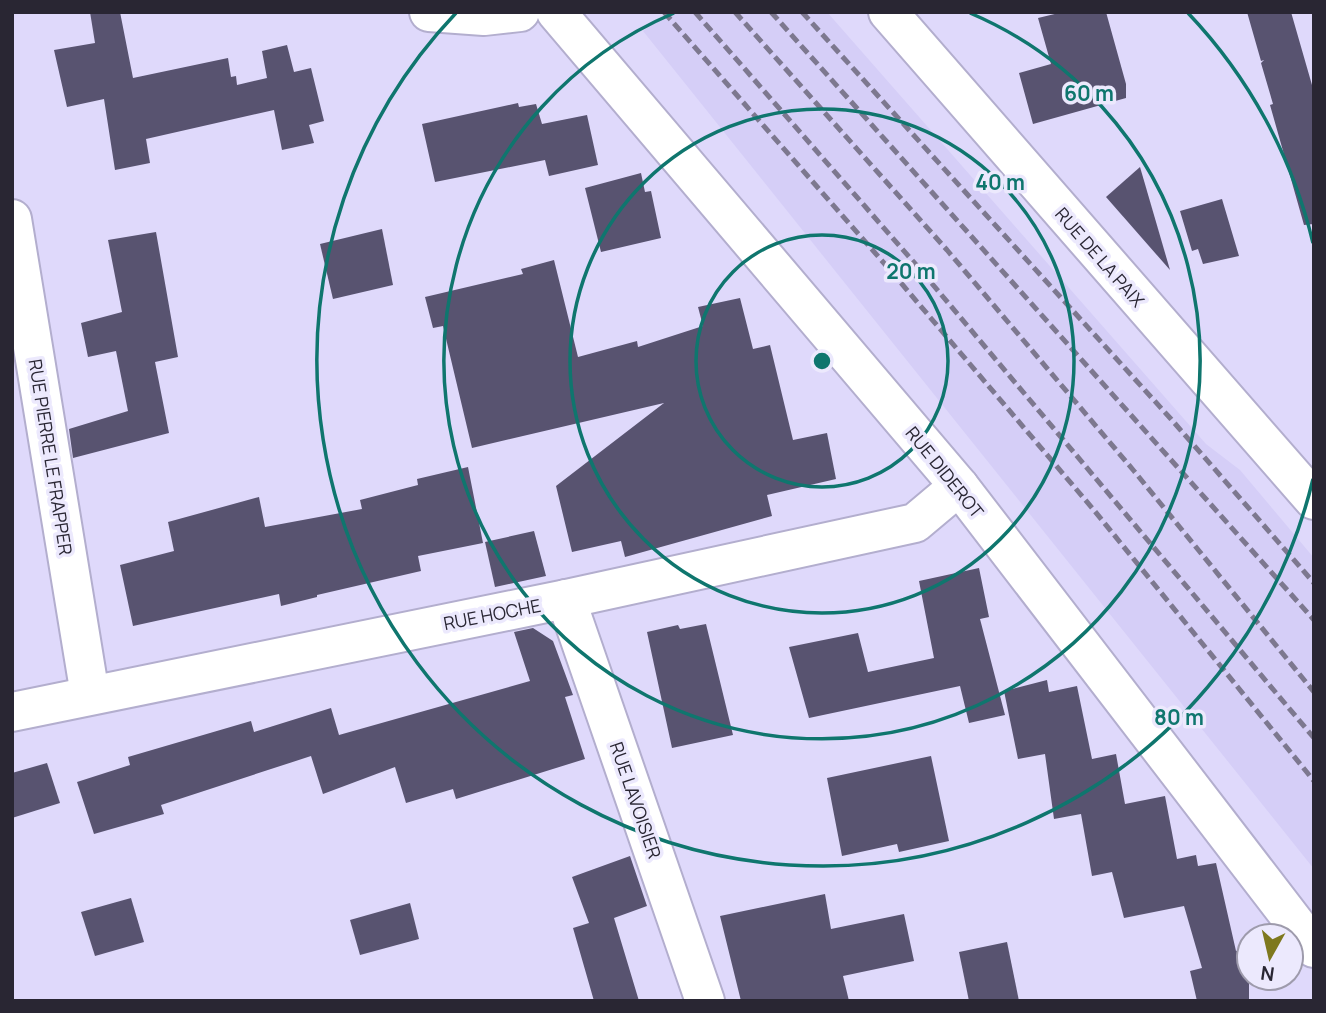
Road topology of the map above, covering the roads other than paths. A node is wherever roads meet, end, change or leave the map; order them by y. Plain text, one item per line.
1 (429, 12) edge
2 (520, 12) edge
3 (556, 12) edge
4 (888, 12) edge
5 (12, 219) edge
6 (1298, 458) edge
7 (959, 486) junction
8 (1314, 500) edge
9 (566, 599) junction
10 (90, 695) junction
11 (12, 712) edge
12 (1314, 948) edge
13 (705, 1001) edge

1 - 2 street
3 - 7 street, RUE DIDEROT
4 - 6 street, RUE DE LA PAIX
5 - 10 street, RUE PIERRE LE FRAPPER
6 - 8 street, RUE DE LA PAIX
7 - 9 street, RUE HOCHE
7 - 12 street, RUE DIDEROT
9 - 10 street, RUE HOCHE
9 - 13 street, RUE LAVOISIER
10 - 11 street, RUE HOCHE

